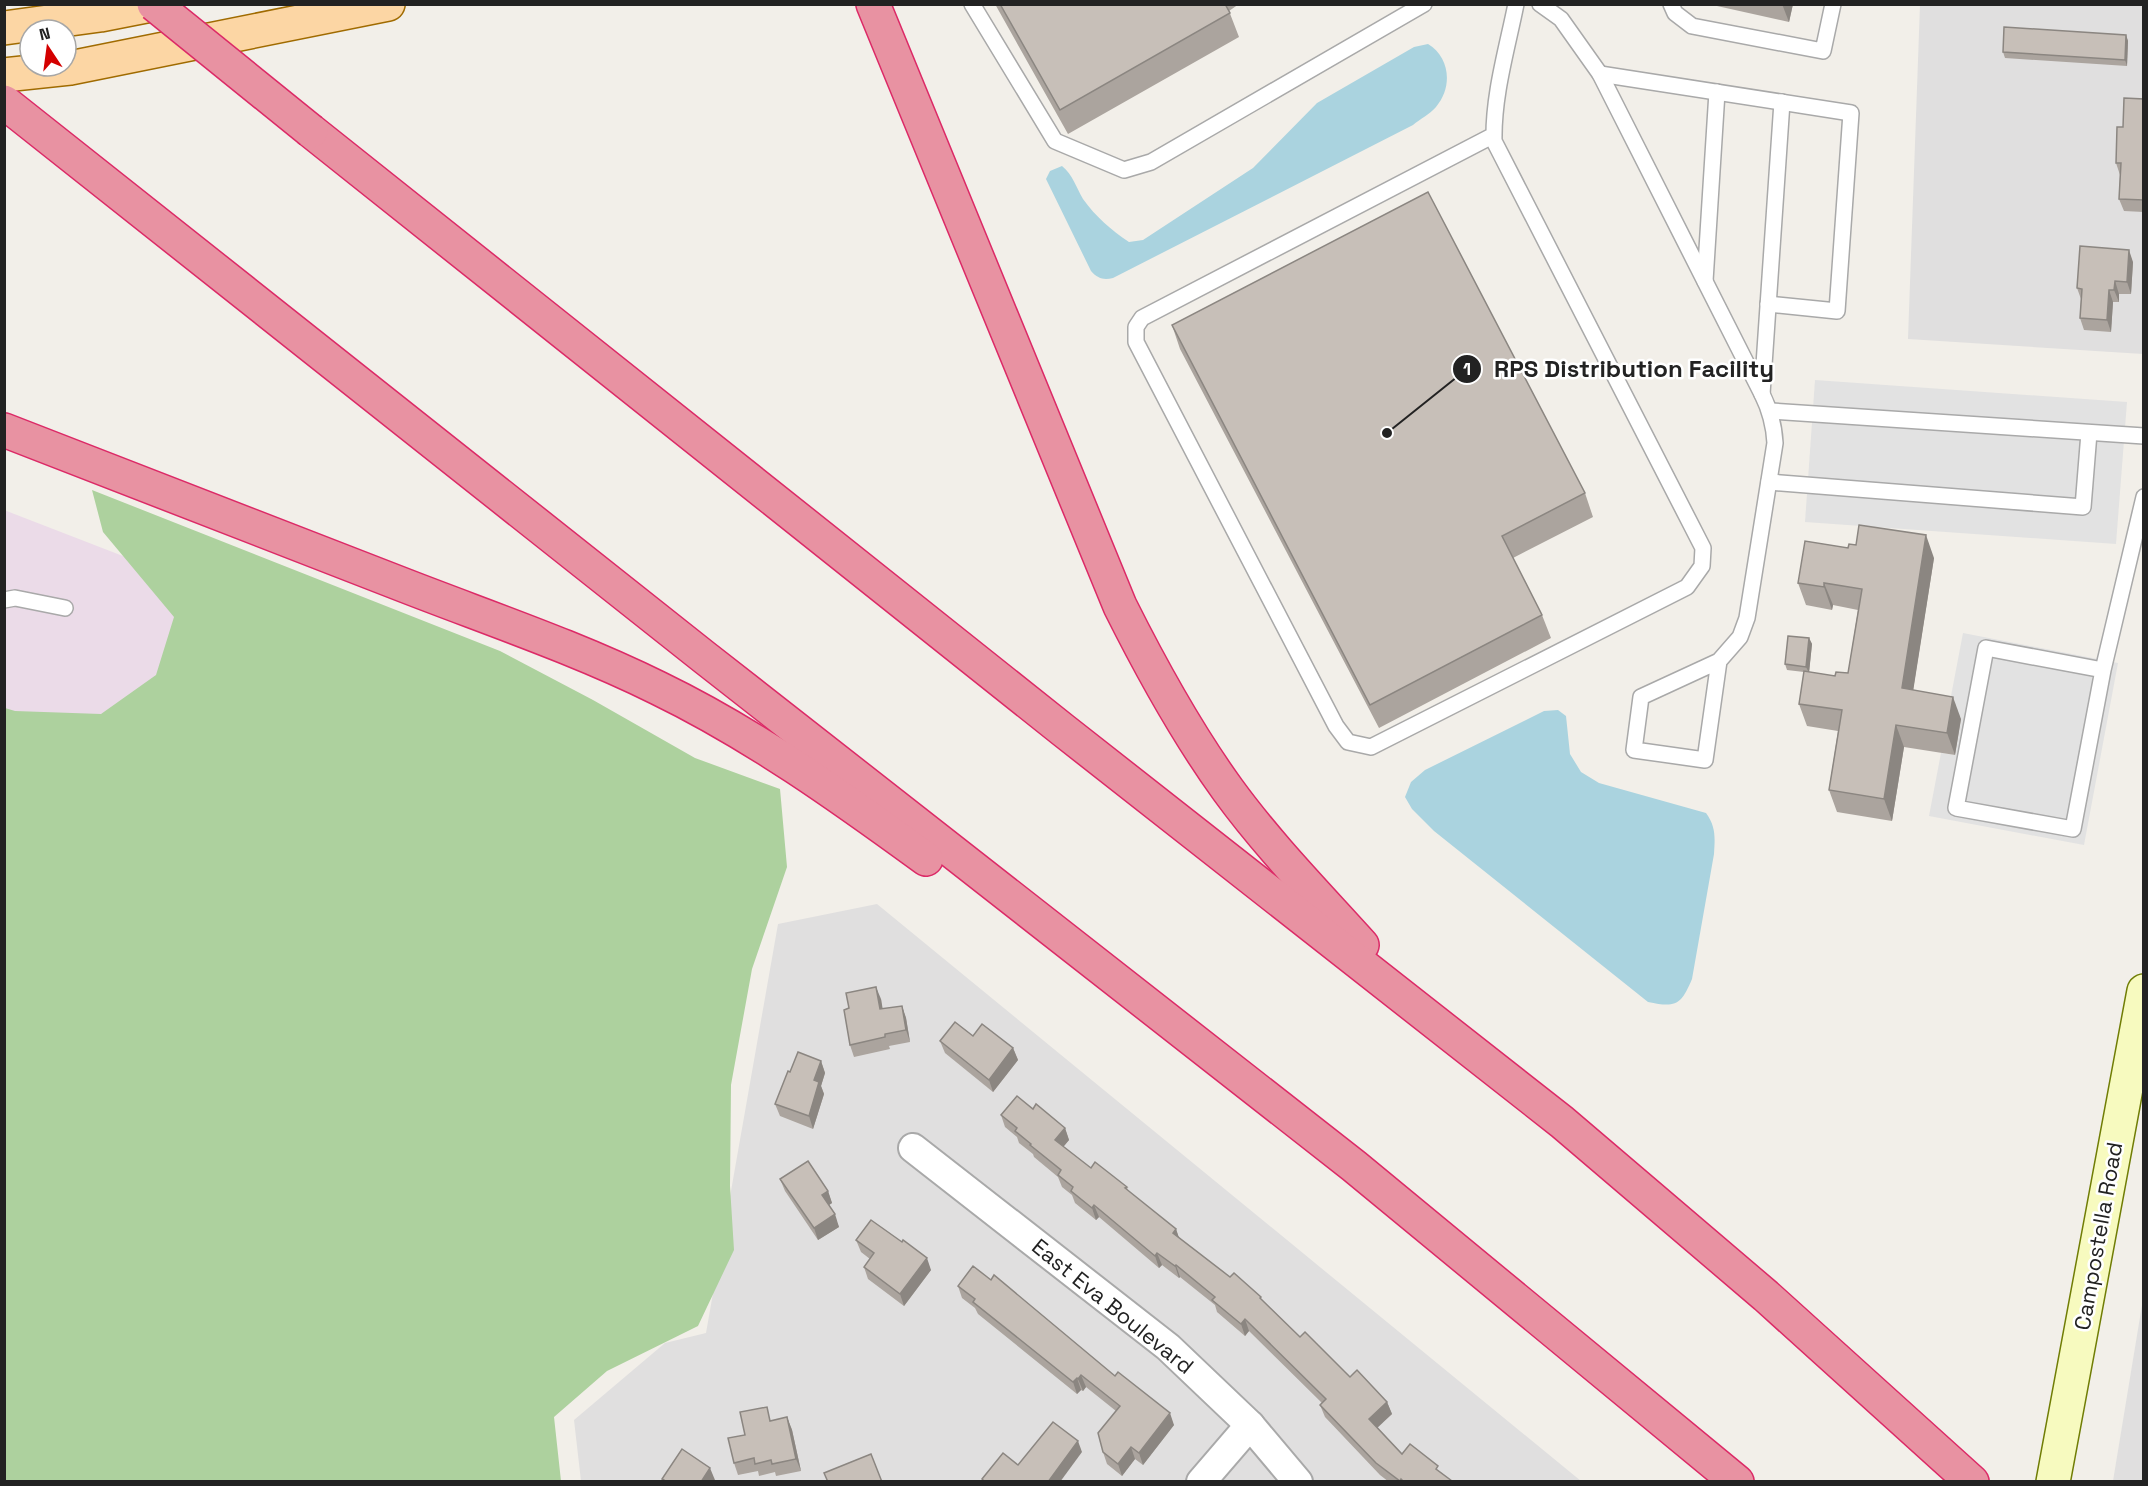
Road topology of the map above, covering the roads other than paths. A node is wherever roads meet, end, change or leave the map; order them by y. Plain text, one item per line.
1 (155, 4) edge
2 (388, 4) edge
3 (972, 4) edge
4 (1424, 4) edge
5 (1516, 4) edge
6 (1540, 4) edge
7 (1671, 4) edge
8 (1833, 4) edge
9 (876, 9) edge
10 (4, 28) edge
11 (1600, 74) junction
12 (4, 75) edge
13 (1717, 92) junction
14 (4, 102) edge
15 (1782, 102) junction
16 (1494, 135) junction
17 (1705, 281) junction
18 (1768, 304) junction
19 (1762, 394) junction
20 (1771, 411) junction
21 (4, 430) edge
22 (2089, 433) junction
23 (2144, 436) edge
24 (1769, 482) junction
25 (2144, 497) edge
26 (4, 600) edge
27 (66, 608) dead end
28 (1719, 661) junction
29 (2103, 670) junction
30 (2144, 990) edge
31 (1424, 1012) junction
32 (913, 1148) dead end
33 (1354, 1166) junction
34 (1250, 1425) junction
35 (1201, 1482) edge
36 (1299, 1482) edge
37 (1737, 1482) edge
38 (1972, 1482) edge
39 (2053, 1482) edge

1 - 10 main road
1 - 31 highway, bridge
2 - 12 main road
3 - 4 lane
5 - 16 lane
6 - 11 lane
7 - 8 lane
9 - 31 highway
11 - 13 lane
11 - 17 lane
13 - 15 lane
13 - 17 lane
14 - 33 highway
15 - 18 lane
15 - 18 lane
16 - 16 lane
17 - 19 lane
18 - 19 lane
19 - 20 lane
20 - 22 lane
20 - 24 lane
21 - 33 highway
22 - 23 lane
22 - 24 lane
24 - 28 lane
25 - 29 lane
26 - 27 lane
28 - 28 lane
29 - 29 lane
30 - 39 main road, Campostella Road
31 - 38 highway
32 - 34 street, East Eva Boulevard
33 - 37 highway
34 - 35 street
34 - 36 street, East Eva Boulevard

